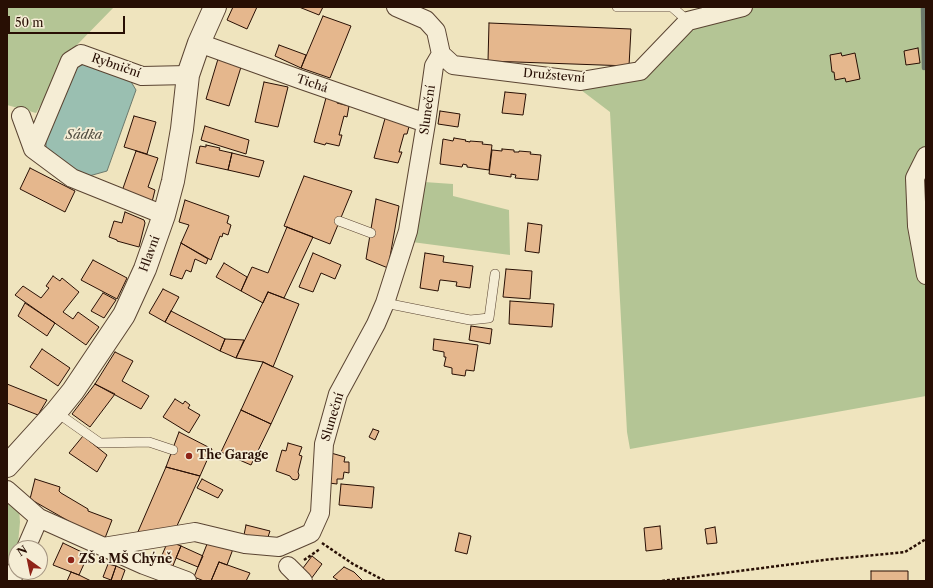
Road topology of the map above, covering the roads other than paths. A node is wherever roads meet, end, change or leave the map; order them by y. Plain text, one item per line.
1 (215, 7) edge
2 (396, 7) edge
3 (617, 7) edge
4 (660, 7) edge
5 (743, 7) edge
6 (688, 21) junction
7 (199, 43) junction
8 (442, 54) junction
9 (188, 75) junction
10 (21, 116) dead end
11 (426, 123) junction
12 (33, 149) junction
13 (926, 156) edge
14 (164, 215) junction
15 (339, 221) dead end
16 (370, 232) dead end
17 (495, 274) dead end
18 (926, 275) edge
19 (385, 303) junction
20 (56, 412) junction
21 (173, 450) dead end
22 (7, 466) edge
23 (7, 490) edge
24 (39, 518) junction
25 (29, 540) edge
26 (103, 547) junction
27 (187, 581) edge

1 - 7 street, Hlavní
2 - 8 street
3 - 4 lane
4 - 6 lane
5 - 6 street
6 - 8 street, Družstevní
7 - 9 street, Hlavní
7 - 11 street, Tichá
8 - 11 street, Sluneční
9 - 12 street, Rybniční
9 - 14 street, Hlavní
10 - 12 street
11 - 19 street, Sluneční
12 - 14 street
13 - 18 street
14 - 20 street, Hlavní
15 - 16 lane
17 - 19 lane
19 - 26 street, Sluneční
20 - 21 lane
20 - 22 street, Hlavní
23 - 24 street
24 - 25 street
24 - 26 street
26 - 27 street

